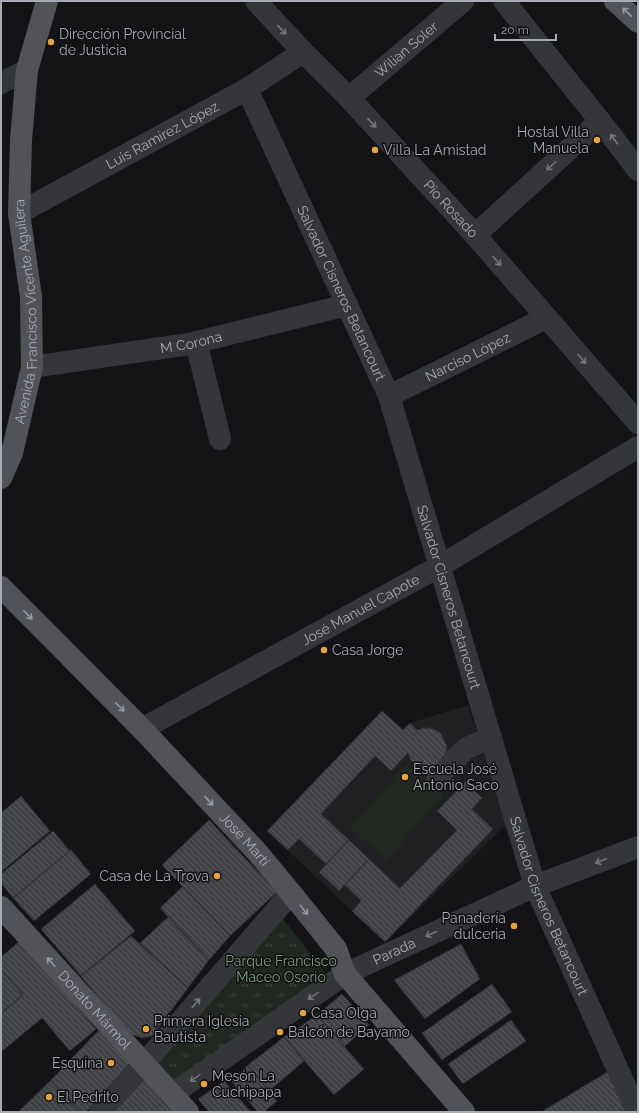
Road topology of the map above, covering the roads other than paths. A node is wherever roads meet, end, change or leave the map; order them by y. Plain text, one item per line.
1 (47, 1) edge
2 (256, 1) edge
3 (463, 1) edge
4 (504, 1) edge
5 (615, 1) edge
6 (638, 22) edge
7 (303, 52) junction
8 (27, 70) junction
9 (1, 83) edge
10 (246, 89) junction
11 (349, 98) junction
12 (600, 121) junction
13 (638, 170) edge
14 (19, 213) junction
15 (475, 235) junction
16 (347, 305) junction
17 (546, 318) junction
18 (196, 342) junction
19 (32, 367) junction
20 (389, 396) junction
21 (638, 423) edge
22 (220, 439) dead end
23 (638, 447) edge
24 (1, 478) edge
25 (440, 566) junction
26 (1, 587) edge
27 (142, 729) junction
28 (491, 737) junction
29 (437, 779) dead end
30 (638, 847) edge
31 (535, 886) junction
32 (291, 892) junction
33 (1, 907) edge
34 (345, 974) junction
35 (143, 1065) junction
36 (171, 1094) junction
37 (100, 1112) edge
38 (188, 1112) edge
39 (464, 1112) edge
40 (637, 1112) edge

1 - 8 main road, Avenida Francisco Vicente Aguilera
2 -> 7 street, Pio Rosado
3 - 11 street, Wilian Soler
4 - 12 street
6 -> 5 main road
7 - 10 street, Luis Ramírez López
7 - 11 street, Pio Rosado
8 - 9 street
8 - 14 main road, Avenida Francisco Vicente Aguilera
10 - 14 street, Luis Ramírez López
10 - 16 street, Salvador Cisneros Betancourt
11 -> 15 street, Pio Rosado
13 -> 12 street
12 -> 15 street
14 - 19 main road, Avenida Francisco Vicente Aguilera
15 -> 17 street, Pio Rosado
16 - 18 street, M Corona
16 - 20 street, Salvador Cisneros Betancourt
17 - 20 street, Narciso López
17 -> 21 street, Pio Rosado
18 - 19 street, M Corona
18 - 22 street
19 - 24 main road, Avenida Francisco Vicente Aguilera
20 - 25 street, Salvador Cisneros Betancourt
23 - 25 street, José Manuel Capote
25 - 27 street, José Manuel Capote
25 - 28 street, Salvador Cisneros Betancourt
26 -> 27 main road, José Martí
27 -> 32 main road, José Martí
28 - 29 street
28 - 31 street, Salvador Cisneros Betancourt
30 -> 31 street, Parada
31 -> 34 street, Parada
31 - 40 street, Salvador Cisneros Betancourt
32 -> 34 main road, José Martí
35 -> 32 street
35 -> 33 main road, Donato Mármol
34 -> 36 street, Parada
34 - 39 main road, José Martí
35 - 36 main road, Donato Mármol
35 - 37 street
36 - 38 main road, Donato Mármol

